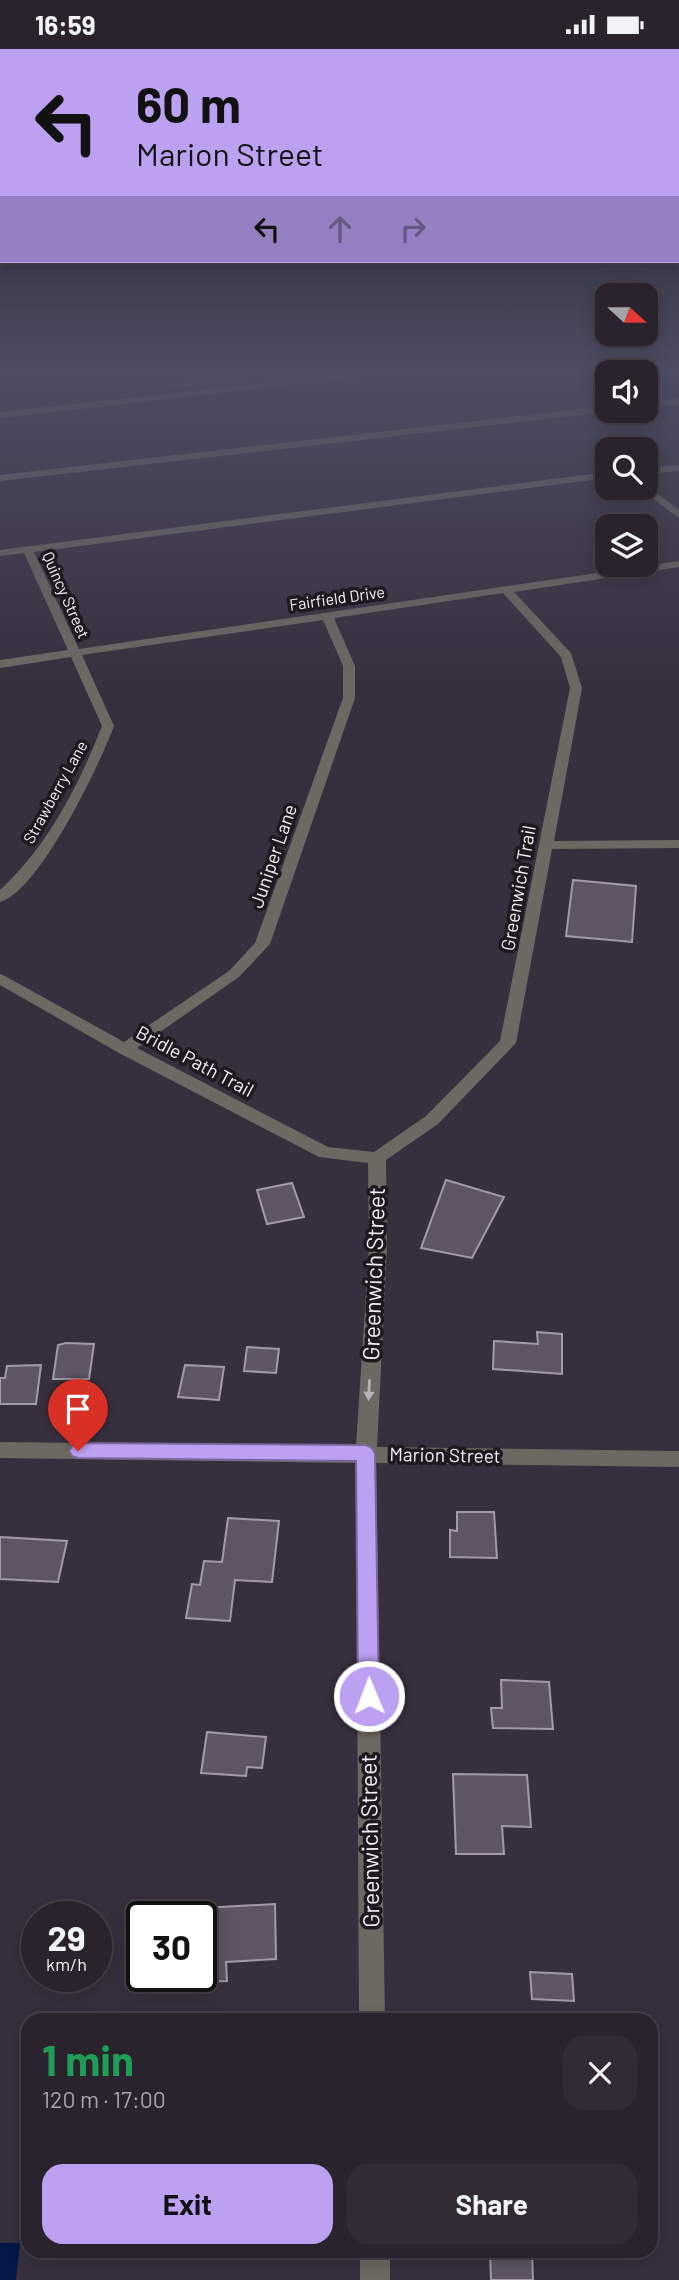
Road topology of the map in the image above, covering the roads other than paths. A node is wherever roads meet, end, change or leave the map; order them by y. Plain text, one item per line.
1 (34, 474) edge
2 (595, 477) edge
3 (0, 478) edge
4 (658, 498) edge
5 (679, 515) edge
6 (29, 550) junction
7 (0, 553) edge
8 (679, 564) edge
9 (506, 590) junction
10 (328, 618) junction
11 (75, 653) junction
12 (0, 664) edge
13 (679, 844) edge
14 (545, 845) junction
15 (0, 898) edge
16 (0, 979) edge
17 (125, 1048) junction
18 (377, 1158) junction
19 (0, 1450) edge
20 (366, 1453) junction
21 (679, 1459) edge
22 (372, 2013) edge
23 (375, 2258) edge
24 (375, 2280) edge

1 - 3 street
2 - 6 street
4 - 5 street
6 - 7 street
6 - 11 street, Quincy Street
8 - 9 street, Fairfield Drive
9 - 10 street, Fairfield Drive
9 - 14 street, Greenwich Trail
10 - 11 street, Fairfield Drive
10 - 17 street, Juniper Lane
11 - 12 street, Fairfield Drive
11 - 15 street, Strawberry Lane
13 - 14 street
14 - 18 street, Greenwich Trail
16 - 17 street, Bridle Path Trail
17 - 18 street, Bridle Path Trail
18 -> 20 street, Greenwich Street
19 - 20 street, Marion Street
20 - 21 street, Marion Street
20 - 22 street, Greenwich Street
23 - 24 street

